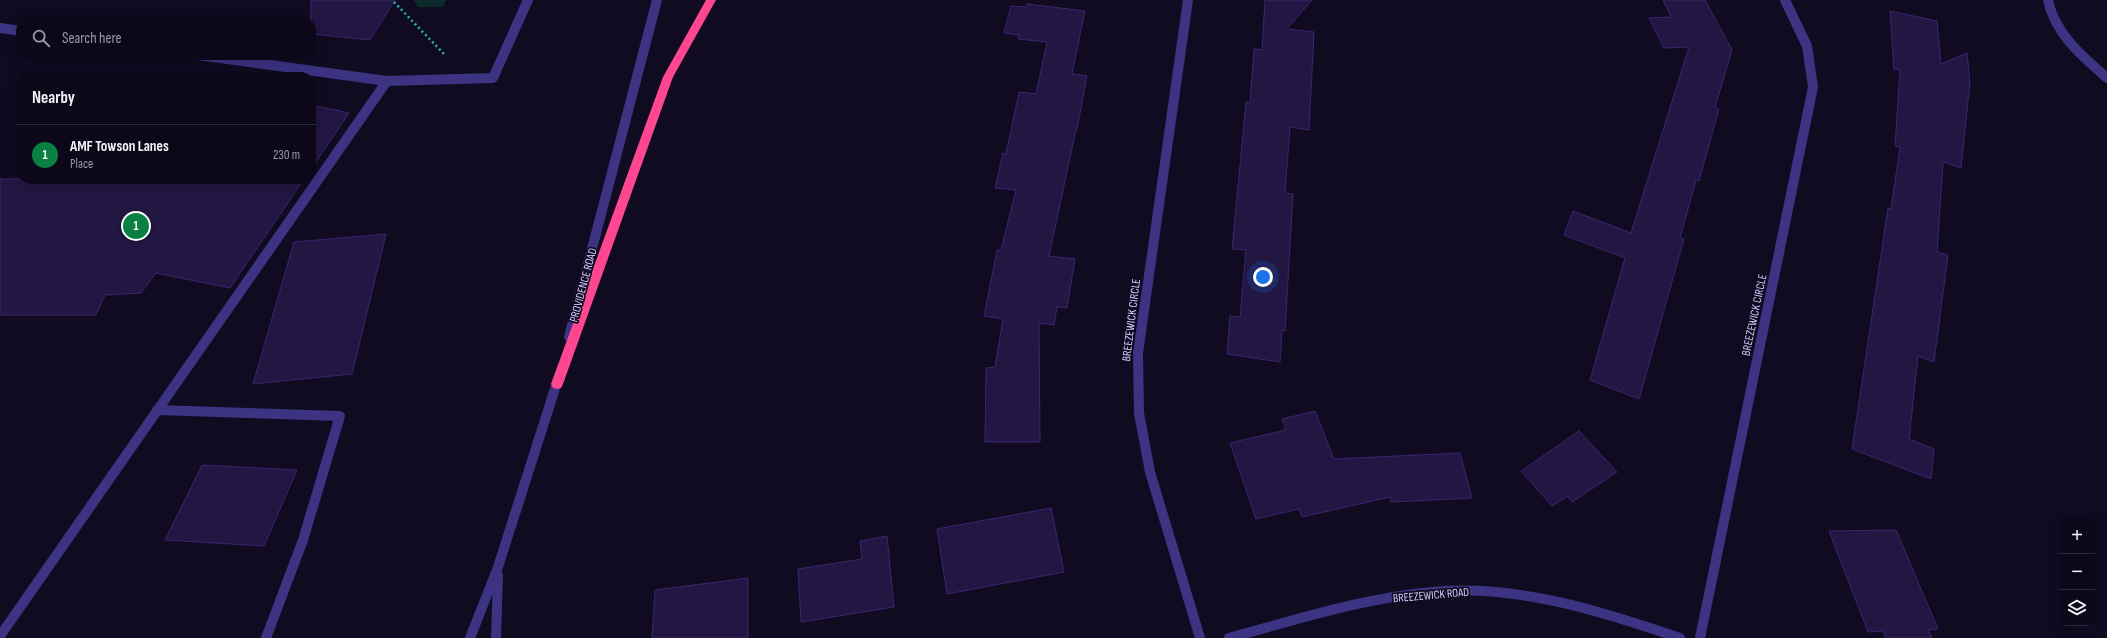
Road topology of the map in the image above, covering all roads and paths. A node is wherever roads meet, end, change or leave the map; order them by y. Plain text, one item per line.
1 (528, 0) edge
2 (657, 0) edge
3 (711, 0) edge
4 (1188, 0) edge
5 (1785, 0) edge
6 (2048, 0) edge
7 (394, 2) dead end
8 (0, 28) edge
9 (16, 30) edge
10 (448, 58) dead end
11 (234, 60) edge
12 (2107, 78) edge
13 (387, 81) junction
14 (316, 183) edge
15 (315, 184) edge
16 (557, 384) junction
17 (157, 410) junction
18 (498, 567) junction
19 (0, 636) edge
20 (266, 638) edge
21 (470, 638) edge
22 (496, 638) edge
23 (1200, 638) edge
24 (1229, 638) edge
25 (1680, 638) edge
26 (1700, 638) edge

1 - 13 street
2 - 16 street, PROVIDENCE ROAD
3 - 16 highway
4 - 23 street, BREEZEWICK CIRCLE
5 - 26 street, BREEZEWICK CIRCLE
6 - 12 street
7 - 10 path
8 - 9 street
11 - 13 street
13 - 14 street
15 - 17 street
16 - 18 street, PROVIDENCE ROAD
17 - 19 street
17 - 20 street
18 - 21 street, PROVIDENCE ROAD
18 - 22 street, PROVIDENCE ROAD
24 - 25 street, BREEZEWICK ROAD

